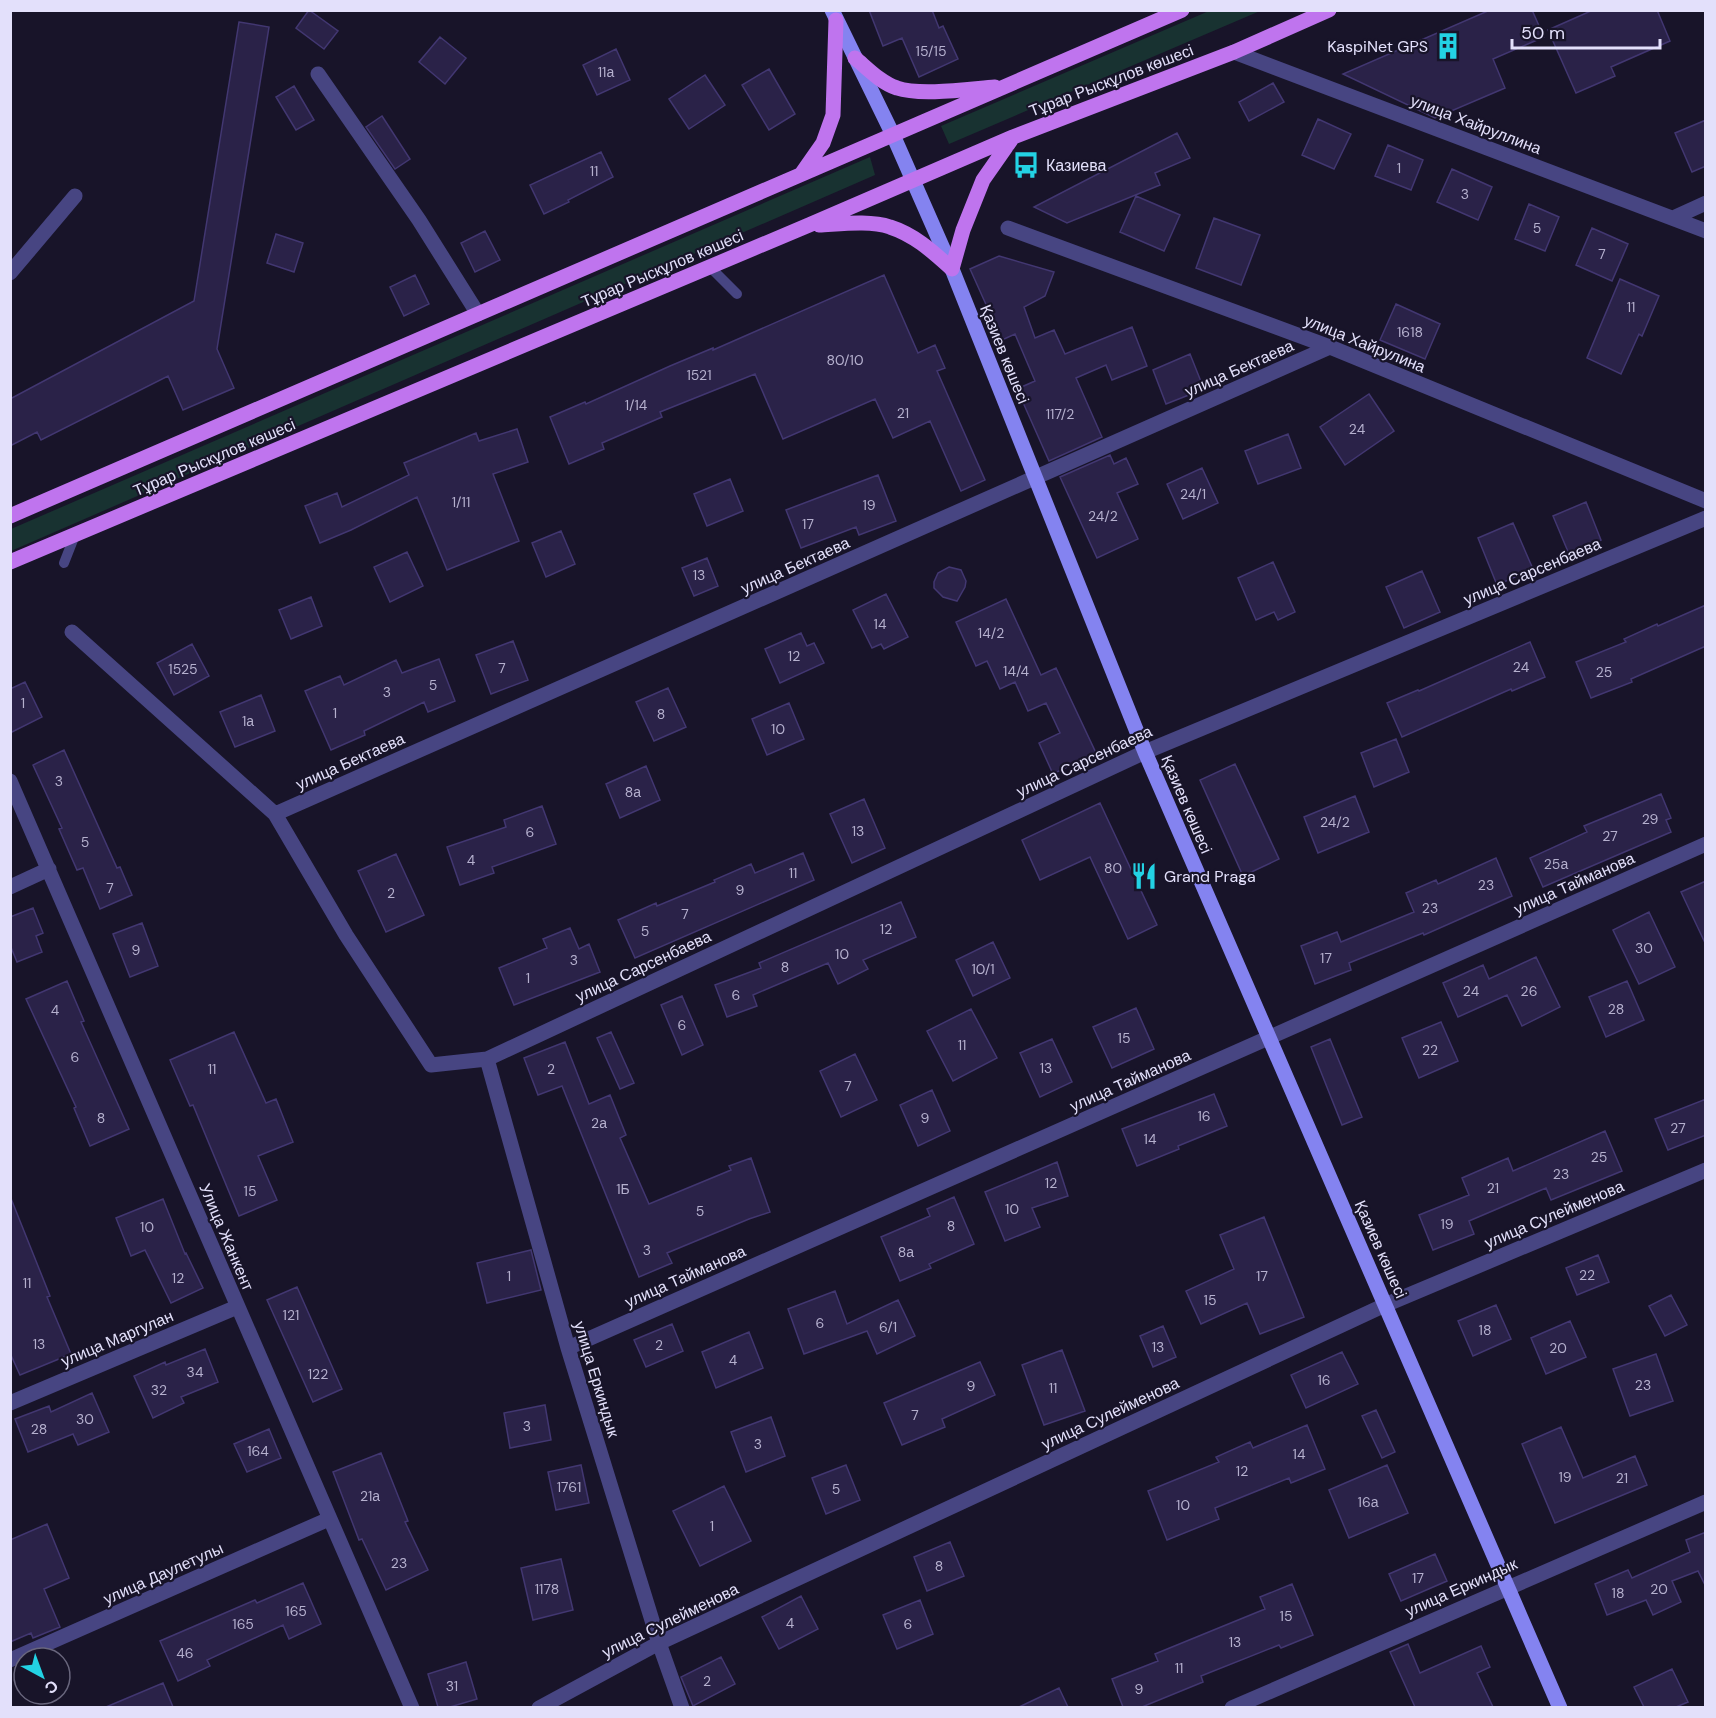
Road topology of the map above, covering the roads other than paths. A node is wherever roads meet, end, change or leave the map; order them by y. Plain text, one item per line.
1 (1182, 10) edge
2 (1329, 10) edge
3 (834, 15) edge
4 (1234, 52) junction
5 (855, 58) junction
6 (318, 74) dead end
7 (1006, 86) junction
8 (893, 135) junction
9 (1013, 137) junction
10 (801, 174) junction
11 (912, 180) junction
12 (75, 196) dead end
13 (1706, 203) edge
14 (1673, 218) junction
15 (809, 225) junction
16 (1008, 228) dead end
17 (1706, 231) edge
18 (710, 267) junction
19 (952, 269) junction
20 (10, 273) edge
21 (737, 294) dead end
22 (478, 314) junction
23 (1330, 347) junction
24 (1035, 479) junction
25 (1706, 501) edge
26 (10, 516) edge
27 (1706, 518) edge
28 (75, 535) junction
29 (10, 562) edge
30 (64, 563) dead end
31 (72, 632) dead end
32 (1145, 752) junction
33 (10, 781) edge
34 (274, 814) junction
35 (1706, 844) edge
36 (49, 869) junction
37 (10, 887) edge
38 (1269, 1038) junction
39 (487, 1059) junction
40 (1706, 1170) edge
41 (1385, 1305) junction
42 (237, 1307) junction
43 (568, 1348) junction
44 (11, 1403) edge
45 (1706, 1503) edge
46 (329, 1518) junction
47 (1508, 1587) junction
48 (659, 1643) junction
49 (10, 1660) edge
50 (412, 1707) edge
51 (539, 1707) edge
52 (682, 1707) edge
53 (1232, 1707) edge
54 (1560, 1707) edge

1 - 7 main road, Тұрар Рыскұлов көшесі
2 - 4 main road, Тұрар Рыскұлов көшесі
3 - 5 street, Қазиев көшесі
3 - 10 main road
4 - 9 main road, Тұрар Рыскұлов көшесі
4 - 14 street, улица Хайруллина
5 - 7 main road
5 - 8 street, Қазиев көшесі
6 - 22 street
7 - 8 main road, Тұрар Рыскұлов көшесі
8 - 10 main road, Тұрар Рыскұлов көшесі
8 - 11 street, Қазиев көшесі
9 - 11 main road, Тұрар Рыскұлов көшесі
9 - 19 main road
10 - 22 main road, Тұрар Рыскұлов көшесі
11 - 15 main road, Тұрар Рыскұлов көшесі
11 - 19 street, Қазиев көшесі
12 - 20 street
13 - 14 street
14 - 17 street, улица Хайруллина
15 - 18 main road, Тұрар Рыскұлов көшесі
15 - 19 main road
16 - 23 street, улица Хайрулина
18 - 21 lane
18 - 28 main road, Тұрар Рыскұлов көшесі
19 - 24 street, Қазиев көшесі
22 - 26 main road, Тұрар Рыскұлов көшесі
23 - 24 street, улица Бектаева
23 - 25 street, улица Хайрулина
24 - 32 street, Қазиев көшесі
24 - 34 street, улица Бектаева
27 - 32 street, улица Сарсенбаева
28 - 29 main road, Тұрар Рыскұлов көшесі
28 - 30 lane
31 - 34 street
32 - 38 street, Қазиев көшесі
32 - 39 street, улица Сарсенбаева
33 - 36 street, Улица Жанкент
34 - 39 street, улица Сарсенбаева
35 - 38 street, улица Тайманова
36 - 37 street
36 - 42 street, Улица Жанкент
38 - 41 street, Қазиев көшесі
38 - 43 street, улица Тайманова
39 - 43 street, улица Еркиндык
40 - 41 street, улица Сулейменова
41 - 47 street, Қазиев көшесі
41 - 48 street, улица Сулейменова
42 - 44 street, улица Маргулан
42 - 46 street, Улица Жанкент
43 - 48 street, улица Еркиндык
45 - 47 street, улица Еркиндык
46 - 49 street, улица Даулетулы
46 - 50 street, Улица Жанкент
47 - 53 street, улица Еркиндык
47 - 54 street, Қазиев көшесі
48 - 51 street, улица Сулейменова
48 - 52 street, улица Еркиндык

